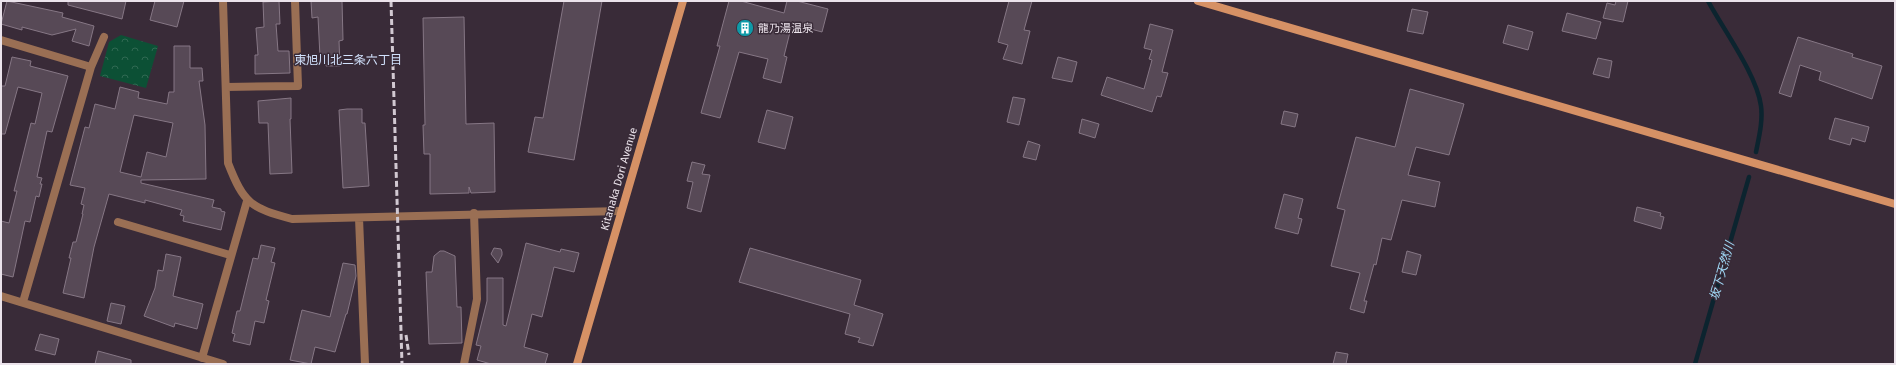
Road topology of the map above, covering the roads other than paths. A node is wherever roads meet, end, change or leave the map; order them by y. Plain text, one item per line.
1 (223, 1) edge
2 (295, 1) edge
3 (683, 1) edge
4 (1198, 1) edge
5 (104, 37) dead end
6 (1, 40) edge
7 (91, 67) junction
8 (226, 87) junction
9 (247, 201) junction
10 (1895, 204) edge
11 (621, 211) junction
12 (474, 213) junction
13 (359, 218) junction
14 (118, 222) dead end
15 (230, 255) junction
16 (1, 296) edge
17 (23, 302) junction
18 (202, 358) junction
19 (223, 364) edge
20 (365, 364) edge
21 (464, 364) edge
22 (576, 364) edge

1 - 8 street
2 - 8 street
3 - 11 street, Kitanaka Dori Avenue
4 - 10 street
5 - 7 street
6 - 7 street
7 - 17 street
8 - 9 street
9 - 13 street
9 - 15 street
11 - 12 street
11 - 22 street, Kitanaka Dori Avenue
12 - 13 street
12 - 21 street
13 - 20 street
14 - 15 street
15 - 18 street
16 - 17 street
17 - 18 street
18 - 19 street

